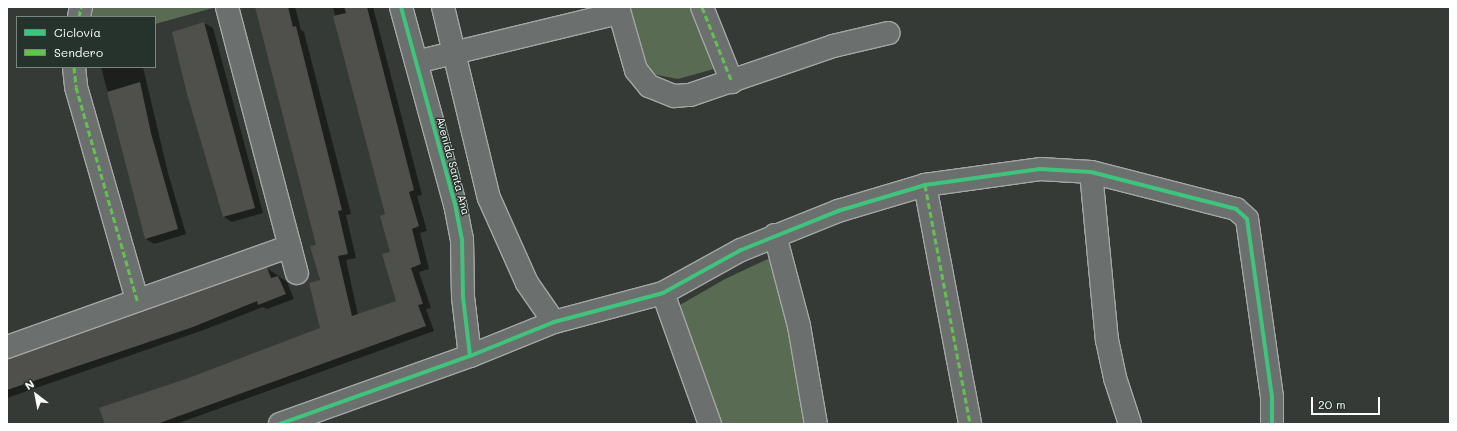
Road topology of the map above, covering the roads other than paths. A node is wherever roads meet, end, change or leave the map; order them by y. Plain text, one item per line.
1 (227, 7) edge
2 (401, 7) edge
3 (443, 7) edge
4 (702, 7) edge
5 (619, 10) edge
6 (889, 33) dead end
7 (456, 52) junction
8 (416, 62) junction
9 (74, 68) edge
10 (732, 82) junction
11 (1091, 172) junction
12 (925, 185) junction
13 (775, 235) junction
14 (290, 246) junction
15 (298, 273) dead end
16 (663, 293) junction
17 (137, 300) junction
18 (554, 322) junction
19 (7, 347) edge
20 (470, 356) junction
21 (327, 416) edge
22 (280, 424) edge
23 (710, 424) edge
24 (816, 424) edge
25 (970, 424) edge
26 (1130, 424) edge
27 (1272, 424) edge

1 - 14 street
2 - 8 street, Avenida Santa Ana
3 - 7 street
4 - 10 street
5 - 7 street
5 - 10 street
6 - 10 street
7 - 8 street
7 - 18 street
8 - 20 street, Avenida Santa Ana
9 - 17 street
11 - 12 street
11 - 26 street
11 - 27 street
12 - 13 street
12 - 25 street
13 - 16 street
13 - 24 street
14 - 15 street
14 - 17 street
16 - 18 street
16 - 23 street
17 - 19 street
18 - 20 street
20 - 21 street
21 - 22 street

